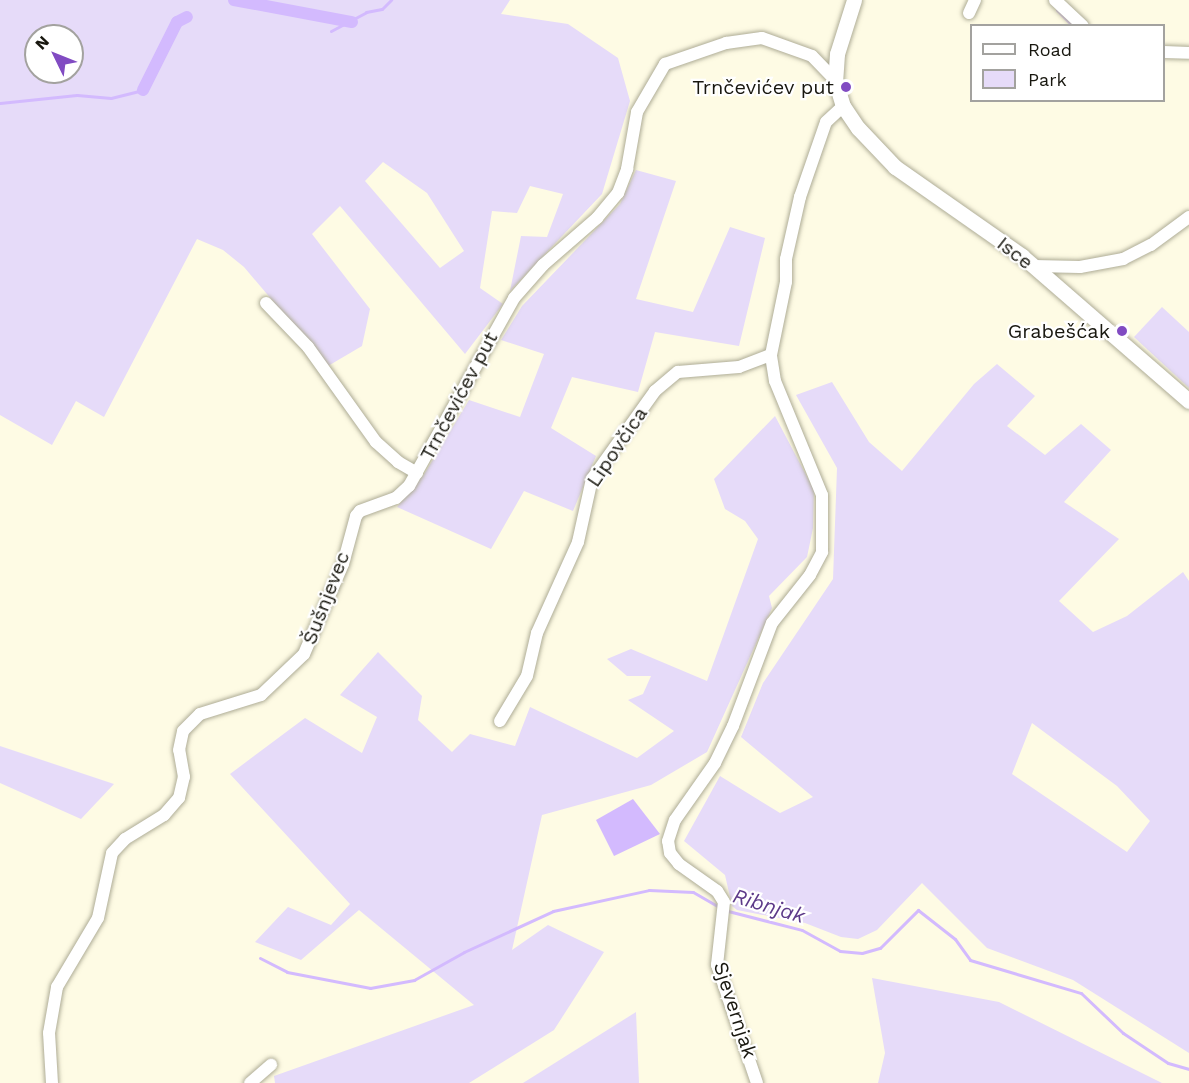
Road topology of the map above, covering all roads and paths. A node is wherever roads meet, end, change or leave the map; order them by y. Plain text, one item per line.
1 (854, 0) edge
2 (975, 0) edge
3 (1055, 0) edge
4 (969, 13) dead end
5 (1081, 24) edge
6 (1165, 52) edge
7 (1189, 53) edge
8 (837, 54) junction
9 (812, 56) junction
10 (835, 80) junction
11 (843, 106) junction
12 (1189, 217) edge
13 (1034, 266) junction
14 (266, 303) dead end
15 (771, 355) junction
16 (1189, 401) edge
17 (417, 473) junction
18 (500, 721) dead end
19 (271, 1065) dead end
20 (52, 1083) edge
21 (250, 1083) edge
22 (757, 1083) edge

1 - 8 street
2 - 4 street
3 - 5 street
6 - 7 street
8 - 9 street, Trnčevićev put
8 - 10 street
9 - 10 street, Trnčevićev put
9 - 17 street, Trnčevićev put
10 - 11 street
11 - 13 street, Isce
11 - 15 street
12 - 13 street
13 - 16 street, Isce
14 - 17 street
15 - 18 street, Lipovčica
15 - 22 street, Sjevernjak
17 - 20 street, Šušnjevec
19 - 21 street

